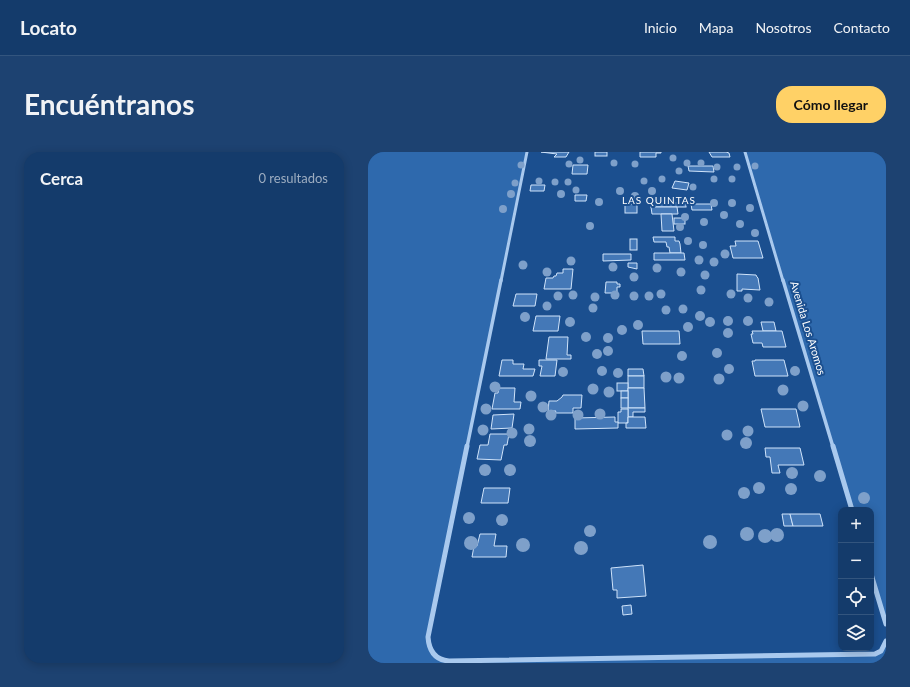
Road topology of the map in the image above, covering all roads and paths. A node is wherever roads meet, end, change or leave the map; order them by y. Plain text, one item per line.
1 (526, 152) edge
2 (745, 152) edge
3 (851, 507) edge
4 (872, 579) edge
5 (886, 624) edge
6 (886, 641) edge

1 - 6 street
2 - 3 street, Avenida Los Aromos
4 - 5 street

